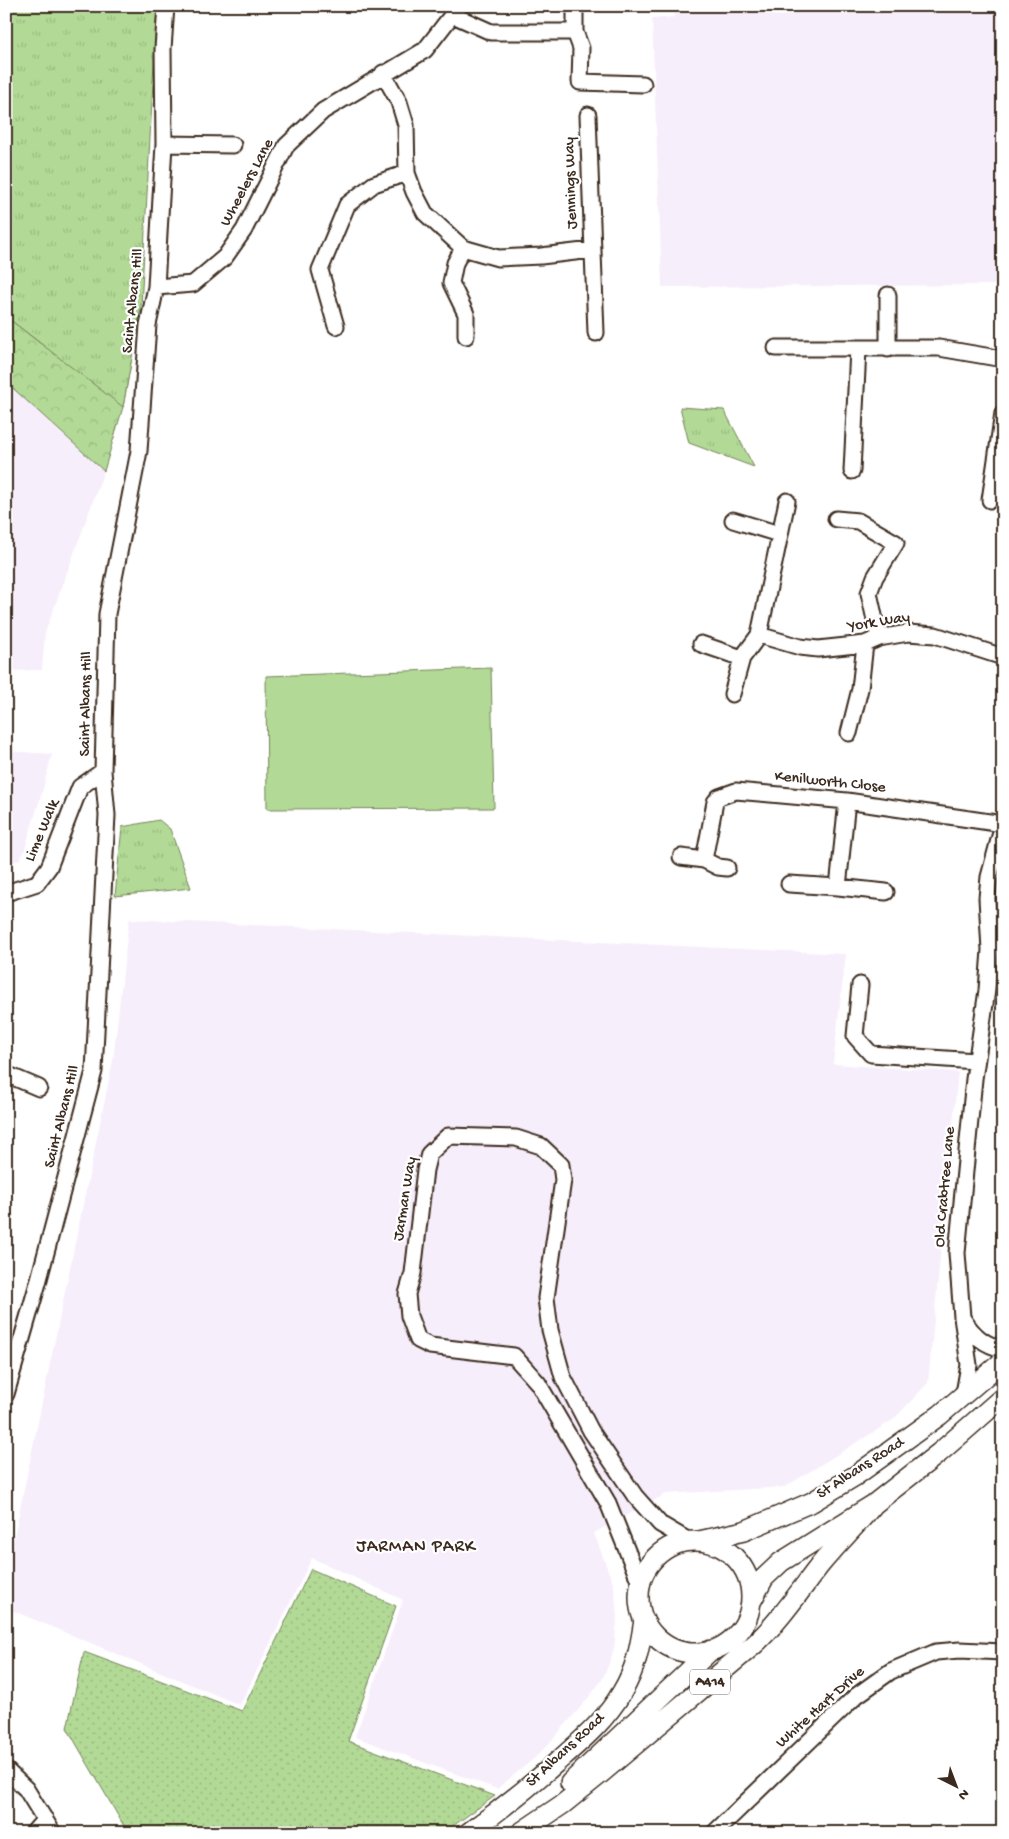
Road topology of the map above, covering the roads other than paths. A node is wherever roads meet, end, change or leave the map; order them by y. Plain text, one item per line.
1 (166, 6) edge
2 (575, 6) edge
3 (456, 10) edge
4 (575, 32) junction
5 (383, 73) junction
6 (643, 84) dead end
7 (588, 115) dead end
8 (164, 144) junction
9 (233, 145) dead end
10 (407, 173) junction
11 (463, 248) junction
12 (592, 250) junction
13 (156, 288) junction
14 (888, 295) dead end
15 (336, 326) dead end
16 (596, 334) dead end
17 (466, 336) dead end
18 (776, 348) dead end
19 (888, 349) junction
20 (858, 350) junction
21 (1003, 359) edge
22 (1003, 414) edge
23 (852, 471) dead end
24 (990, 500) dead end
25 (787, 501) dead end
26 (836, 519) dead end
27 (733, 520) dead end
28 (779, 534) junction
29 (759, 635) junction
30 (872, 641) junction
31 (701, 644) dead end
32 (1003, 657) edge
33 (742, 658) junction
34 (732, 694) dead end
35 (849, 733) dead end
36 (103, 771) junction
37 (847, 801) junction
38 (1003, 824) edge
39 (681, 857) dead end
40 (704, 860) junction
41 (727, 868) dead end
42 (789, 884) dead end
43 (838, 887) junction
44 (886, 892) dead end
45 (6, 893) edge
46 (860, 985) dead end
47 (976, 1061) junction
48 (6, 1074) edge
49 (39, 1088) dead end
50 (962, 1317) junction
51 (1003, 1349) edge
52 (1003, 1361) edge
53 (6, 1394) edge
54 (1003, 1396) edge
55 (961, 1398) junction
56 (874, 1504) junction
57 (694, 1541) junction
58 (640, 1583) junction
59 (751, 1602) junction
60 (644, 1620) junction
61 (711, 1650) junction
62 (1003, 1652) edge
63 (6, 1770) edge
64 (45, 1819) junction
65 (32, 1833) edge
66 (53, 1833) edge
67 (468, 1833) edge
68 (507, 1833) edge
69 (520, 1833) edge
70 (714, 1833) edge

1 - 8 street, Saint Albans Hill
2 - 4 street
3 - 4 street
3 - 5 street, Wheelers Lane
4 - 6 street
5 - 10 street, Jennings Way
5 - 13 street, Wheelers Lane
7 - 12 street, Jennings Way
8 - 9 street
8 - 13 street, Saint Albans Hill
10 - 11 street, Jennings Way
10 - 15 street
11 - 12 street, Jennings Way
11 - 17 street
12 - 16 street, Jennings Way
13 - 36 street, Saint Albans Hill
14 - 19 street
18 - 20 street
19 - 20 street
19 - 21 street
20 - 23 street
22 - 24 street
25 - 28 street
26 - 30 street
27 - 28 street
28 - 29 street
29 - 30 street, York Way
29 - 33 street
30 - 32 street, York Way
30 - 35 street
31 - 33 street
33 - 34 street
36 - 45 street, Lime Walk
36 - 53 street, Saint Albans Hill
37 - 38 street, Kenilworth Close
37 - 40 street, Kenilworth Close
37 - 43 street
38 - 47 street, Old Crabtree Lane
39 - 40 street
40 - 41 street
42 - 43 street
43 - 44 street
46 - 47 street
47 - 50 street, Old Crabtree Lane
48 - 49 street
50 - 51 street
50 - 55 street, Old Crabtree Lane
52 - 55 main road, St Albans Road
54 - 56 main road, St Albans Road / A414
55 - 57 main road, St Albans Road
56 - 59 main road, St Albans Road / A414
56 - 69 main road, A414
57 - 58 main road
57 - 58 street, Jarman Way
57 - 59 main road
58 - 60 main road
59 - 61 main road
60 - 61 main road
60 - 67 main road, St Albans Road
61 - 68 main road, St Albans Road / A414
62 - 70 street, White Hart Drive
63 - 64 street
64 - 65 street
64 - 66 street

